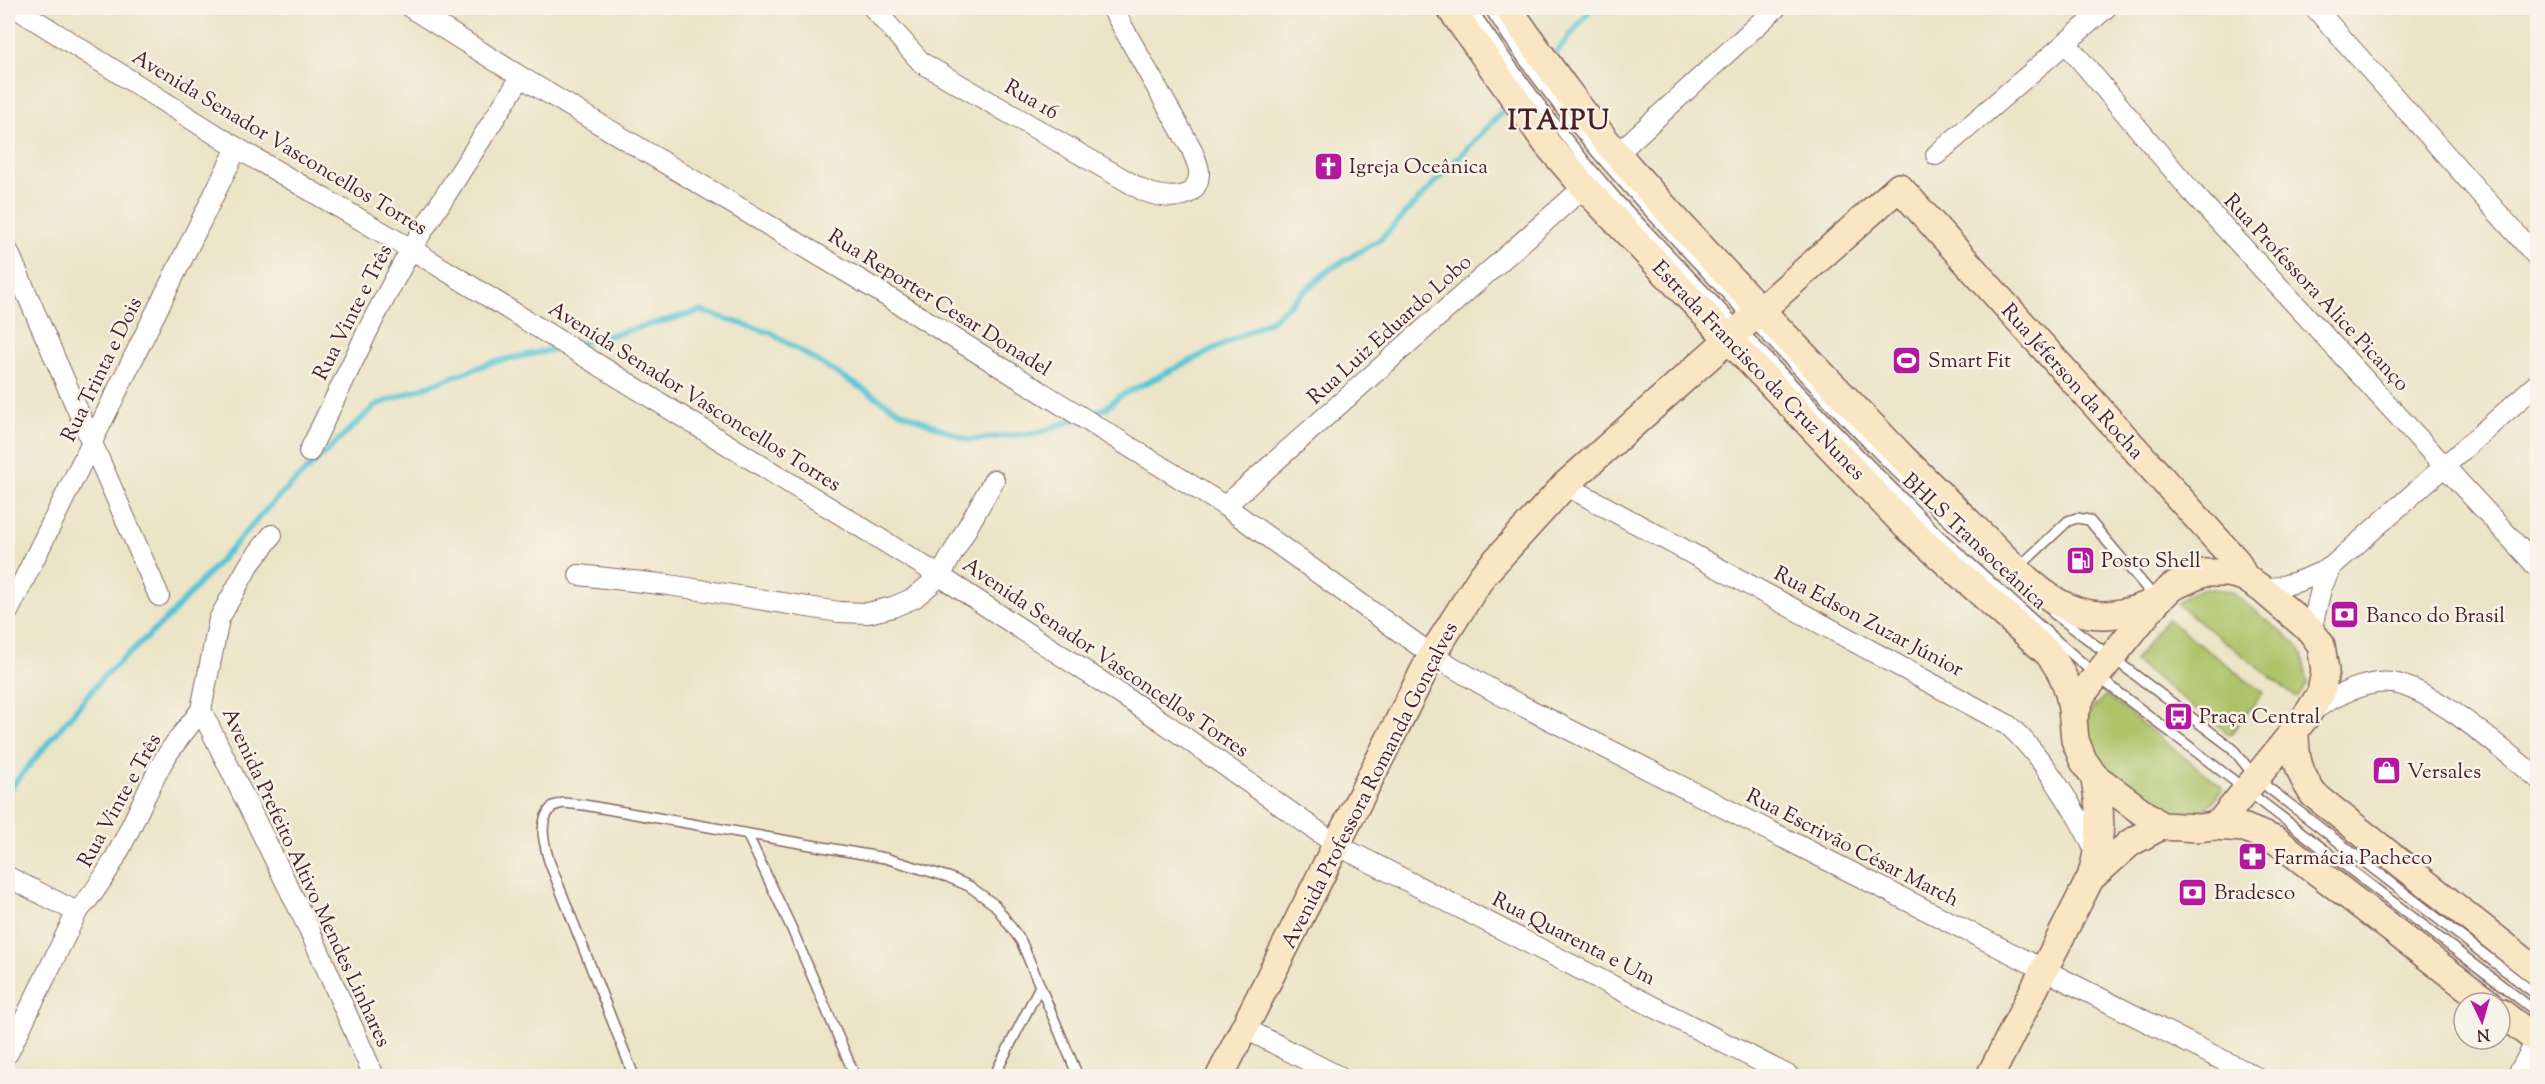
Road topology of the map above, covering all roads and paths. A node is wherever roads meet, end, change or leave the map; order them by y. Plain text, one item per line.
1 (16, 8) edge
2 (411, 8) edge
3 (873, 8) edge
4 (1112, 8) edge
5 (1450, 8) edge
6 (1471, 8) edge
7 (1489, 8) edge
8 (1508, 8) edge
9 (1776, 8) edge
10 (2106, 8) edge
11 (2315, 8) edge
12 (2066, 43) junction
13 (520, 77) junction
14 (237, 148) junction
15 (1617, 154) junction
16 (1936, 155) dead end
17 (1584, 187) junction
18 (1899, 187) joint
19 (411, 249) junction
20 (8, 251) edge
21 (2538, 258) edge
22 (1745, 324) junction
23 (2538, 383) edge
24 (91, 444) junction
25 (309, 452) dead end
26 (2445, 465) junction
27 (994, 480) dead end
28 (1565, 485) junction
29 (1225, 506) junction
30 (272, 535) dead end
31 (1970, 541) dead end
32 (2006, 566) junction
33 (2331, 567) junction
34 (2538, 568) edge
35 (579, 575) dead end
36 (940, 576) junction
37 (2253, 583) junction
38 (159, 596) dead end
39 (2157, 601) junction
40 (8, 612) edge
41 (2311, 631) junction
42 (1432, 655) junction
43 (2105, 667) junction
44 (201, 710) junction
45 (2073, 719) junction
46 (2301, 723) junction
47 (2094, 776) junction
48 (2538, 778) edge
49 (2252, 784) junction
50 (2161, 826) junction
51 (2213, 826) junction
52 (747, 834) junction
53 (1337, 844) junction
54 (2094, 867) junction
55 (8, 877) edge
56 (77, 912) junction
57 (2044, 971) junction
58 (2538, 972) edge
59 (1039, 988) junction
60 (2472, 991) edge
61 (2538, 996) edge
62 (2538, 1013) edge
63 (2512, 1021) edge
64 (1244, 1028) junction
65 (2537, 1040) edge
66 (8, 1053) edge
67 (375, 1077) edge
68 (634, 1077) edge
69 (855, 1077) edge
70 (994, 1077) edge
71 (1078, 1077) edge
72 (1220, 1077) edge
73 (1338, 1077) edge
74 (1789, 1077) edge
75 (1990, 1077) edge
76 (2254, 1077) edge
77 (2517, 1077) edge

1 - 14 street, Avenida Senador Vasconcellos Torres
2 - 13 street, Rua Reporter Cesar Donadel
3 - 4 street, Rua 16
5 - 17 main road, Estrada Francisco da Cruz Nunes
6 - 22 lane, BHLS Transoceânica
7 - 22 lane, BHLS Transoceânica
8 - 15 main road, Estrada Francisco da Cruz Nunes
9 - 15 street
10 - 12 street
11 - 21 street
12 - 16 street
12 - 26 street, Rua Professora Alice Picanço
13 - 19 street, Rua Vinte e Três
13 - 29 street, Rua Reporter Cesar Donadel
14 - 19 street, Avenida Senador Vasconcellos Torres
14 - 24 street, Rua Trinta e Dois
15 - 22 main road, Estrada Francisco da Cruz Nunes
17 - 22 main road, Estrada Francisco da Cruz Nunes
17 - 29 street, Rua Luiz Eduardo Lobo
18 - 22 main road, Avenida Professora Romanda Gonçalves
18 - 37 main road, Rua Jéferson da Rocha
19 - 25 street, Rua Vinte e Três
19 - 36 street, Avenida Senador Vasconcellos Torres
20 - 24 street
22 - 28 main road, Avenida Professora Romanda Gonçalves
22 - 31 lane, BHLS Transoceânica
22 - 32 main road, Estrada Francisco da Cruz Nunes
22 - 43 lane, BHLS Transoceânica
22 - 45 main road, Estrada Francisco da Cruz Nunes
23 - 26 street
24 - 38 street
24 - 40 street, Rua Trinta e Dois
26 - 33 street
26 - 34 street, Rua Professora Alice Picanço
27 - 36 street
28 - 42 main road, Avenida Professora Romanda Gonçalves
28 - 54 street, Rua Edson Zuzar Júnior
29 - 42 street, Rua Reporter Cesar Donadel
30 - 44 street, Avenida Prefeito Altivo Mendes Linhares
32 - 39 main road, Estrada Francisco da Cruz Nunes
32 - 39 lane
32 - 43 lane, BHLS Transoceânica
33 - 37 street
33 - 41 street
35 - 36 street
36 - 53 street, Avenida Senador Vasconcellos Torres
37 - 39 main road
37 - 41 main road, Rua Jéferson da Rocha
39 - 43 main road
41 - 46 main road
42 - 53 main road, Avenida Professora Romanda Gonçalves
42 - 57 street, Rua Escrivão César March
43 - 45 main road
43 - 49 lane, BHLS Transoceânica
43 - 49 lane, BHLS Transoceânica
44 - 56 street, Rua Vinte e Três
44 - 67 street, Avenida Prefeito Altivo Mendes Linhares
45 - 47 main road, Estrada Francisco da Cruz Nunes
46 - 48 street
46 - 49 main road
46 - 58 main road
47 - 50 main road
47 - 54 main road
49 - 51 main road
49 - 61 lane, BHLS Transoceânica
49 - 62 lane, BHLS Transoceânica
50 - 51 main road
50 - 54 main road
51 - 60 main road
52 - 59 lane
52 - 68 lane
52 - 69 lane
53 - 64 main road, Avenida Professora Romanda Gonçalves
53 - 74 street, Rua Quarenta e Um
54 - 57 main road
55 - 56 street
56 - 66 street, Rua Vinte e Três
57 - 75 main road
57 - 76 street, Rua Escrivão César March
59 - 70 lane
59 - 71 lane
63 - 65 main road
64 - 72 main road, Avenida Professora Romanda Gonçalves
64 - 73 street
65 - 77 street

